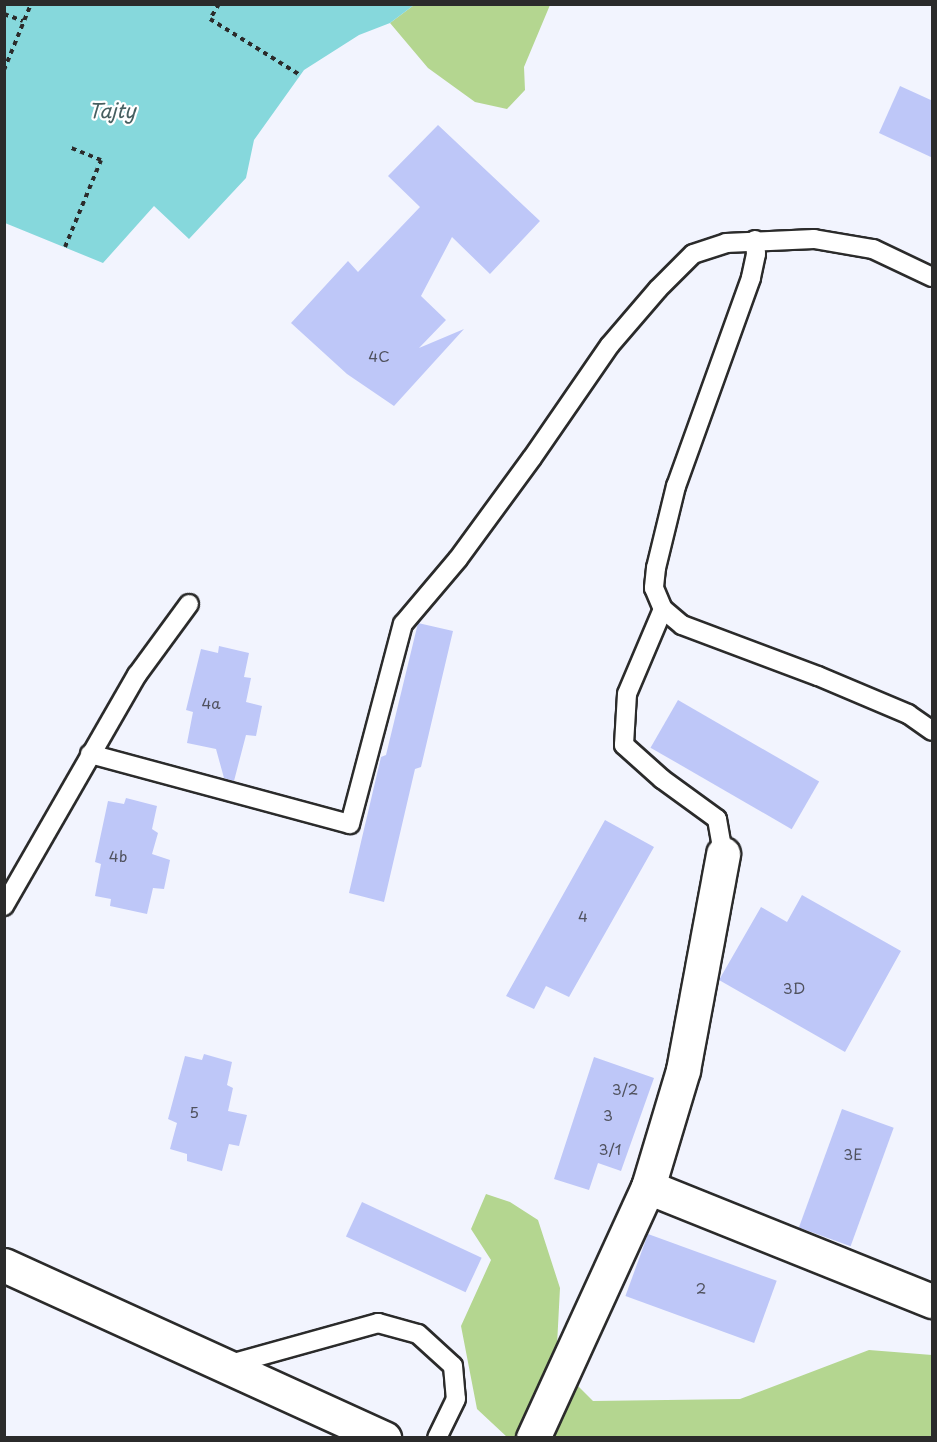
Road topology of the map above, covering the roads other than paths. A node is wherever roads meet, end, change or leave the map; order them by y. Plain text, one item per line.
1 (755, 240) junction
2 (933, 277) edge
3 (189, 604) dead end
4 (663, 609) junction
5 (933, 731) edge
6 (90, 754) junction
7 (723, 854) joint
8 (4, 906) edge
9 (648, 1187) junction
10 (4, 1265) edge
11 (933, 1301) edge
12 (226, 1365) junction
13 (384, 1437) edge
14 (436, 1437) edge
15 (533, 1437) edge

1 - 2 lane
1 - 4 lane
1 - 6 lane
3 - 6 lane
4 - 5 lane
4 - 7 lane
6 - 8 lane
7 - 9 street
9 - 11 street
9 - 15 street
10 - 12 street
12 - 13 street
12 - 14 lane

